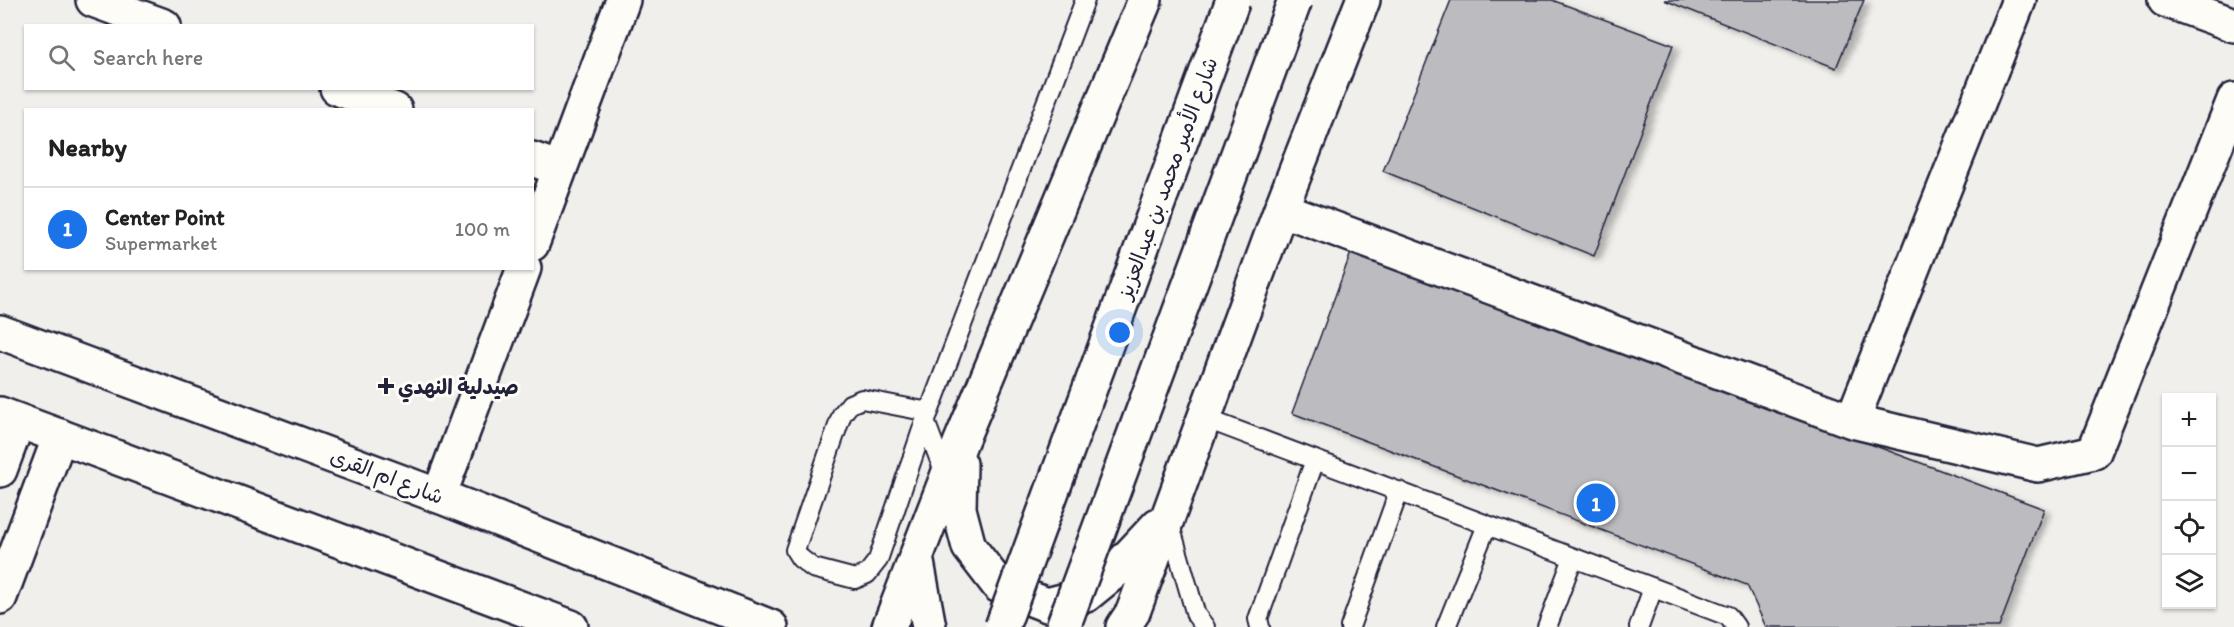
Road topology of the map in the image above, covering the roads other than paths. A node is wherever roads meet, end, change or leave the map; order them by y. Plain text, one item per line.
1 (93, 0) edge
2 (623, 0) edge
3 (1085, 0) edge
4 (1145, 0) edge
5 (1233, 0) edge
6 (1295, 0) edge
7 (1363, 0) edge
8 (2019, 0) edge
9 (2165, 0) edge
10 (159, 24) edge
11 (2234, 25) edge
12 (342, 90) edge
13 (2234, 100) edge
14 (390, 108) edge
15 (546, 164) edge
16 (1281, 209) junction
17 (534, 233) edge
18 (523, 270) edge
19 (0, 332) edge
20 (927, 417) junction
21 (9, 418) edge
22 (1204, 418) junction
23 (1852, 420) junction
24 (60, 436) junction
25 (961, 441) junction
26 (1315, 460) junction
27 (0, 470) edge
28 (946, 477) junction
29 (1399, 491) junction
30 (439, 496) junction
31 (1168, 514) junction
32 (1487, 525) junction
33 (916, 557) junction
34 (1573, 558) junction
35 (1653, 588) junction
36 (0, 597) edge
37 (531, 620) edge
38 (1129, 622) edge
39 (570, 627) edge
40 (771, 627) edge
41 (889, 627) edge
42 (929, 627) edge
43 (1002, 627) edge
44 (1063, 627) edge
45 (1205, 627) edge
46 (1260, 627) edge
47 (1350, 627) edge
48 (1446, 627) edge
49 (1547, 627) edge
50 (1639, 627) edge
51 (1736, 627) edge

1 - 10 street
2 - 15 street
3 - 20 lane
4 - 25 street
5 - 43 street, شارع الأمير محمد بن عبدالعزيز, bridge
6 - 44 street, bridge
7 - 16 street
8 - 23 street
9 - 11 street
12 - 14 street
13 - 23 street
15 - 17 street
16 - 22 street
16 - 23 street
18 - 30 street
19 - 30 street, شارع ام القرى
20 - 20 lane
20 - 28 lane
21 - 24 street
21 - 27 street
22 - 26 lane
22 - 31 street
24 - 36 street
24 - 37 street
25 - 28 street
25 - 31 street
26 - 29 lane
26 - 46 lane
28 - 33 street
29 - 32 lane
29 - 47 lane
30 - 40 street, شارع ام القرى
31 - 38 street
31 - 45 lane
32 - 34 lane
32 - 48 lane
33 - 41 street
33 - 42 street
34 - 35 lane
34 - 49 lane
35 - 50 lane
35 - 51 lane
37 - 39 street

